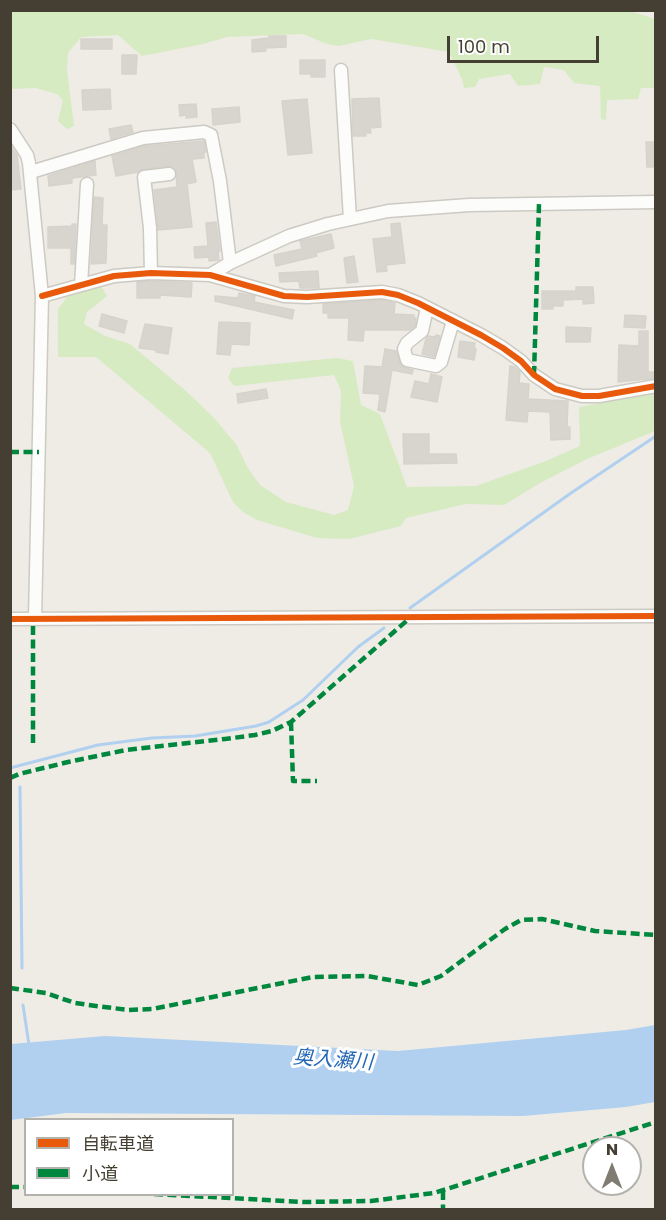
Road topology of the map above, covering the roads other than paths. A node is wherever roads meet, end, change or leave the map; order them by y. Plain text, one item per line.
1 (341, 70) dead end
2 (10, 129) edge
3 (31, 172) junction
4 (169, 174) dead end
5 (87, 184) dead end
6 (656, 202) edge
7 (350, 219) junction
8 (230, 263) junction
9 (152, 273) junction
10 (210, 275) junction
11 (81, 285) junction
12 (42, 296) junction
13 (428, 308) junction
14 (453, 321) junction
15 (656, 386) edge
16 (656, 616) edge
17 (10, 619) edge
18 (35, 619) junction

1 - 7 street
2 - 3 street
3 - 8 street
3 - 12 street
4 - 9 street
5 - 11 street
6 - 7 street
7 - 8 street
8 - 10 street
9 - 10 street
9 - 11 street
10 - 13 street
11 - 12 street
12 - 18 street
13 - 14 street
13 - 14 street
14 - 15 street
16 - 18 street
17 - 18 street

